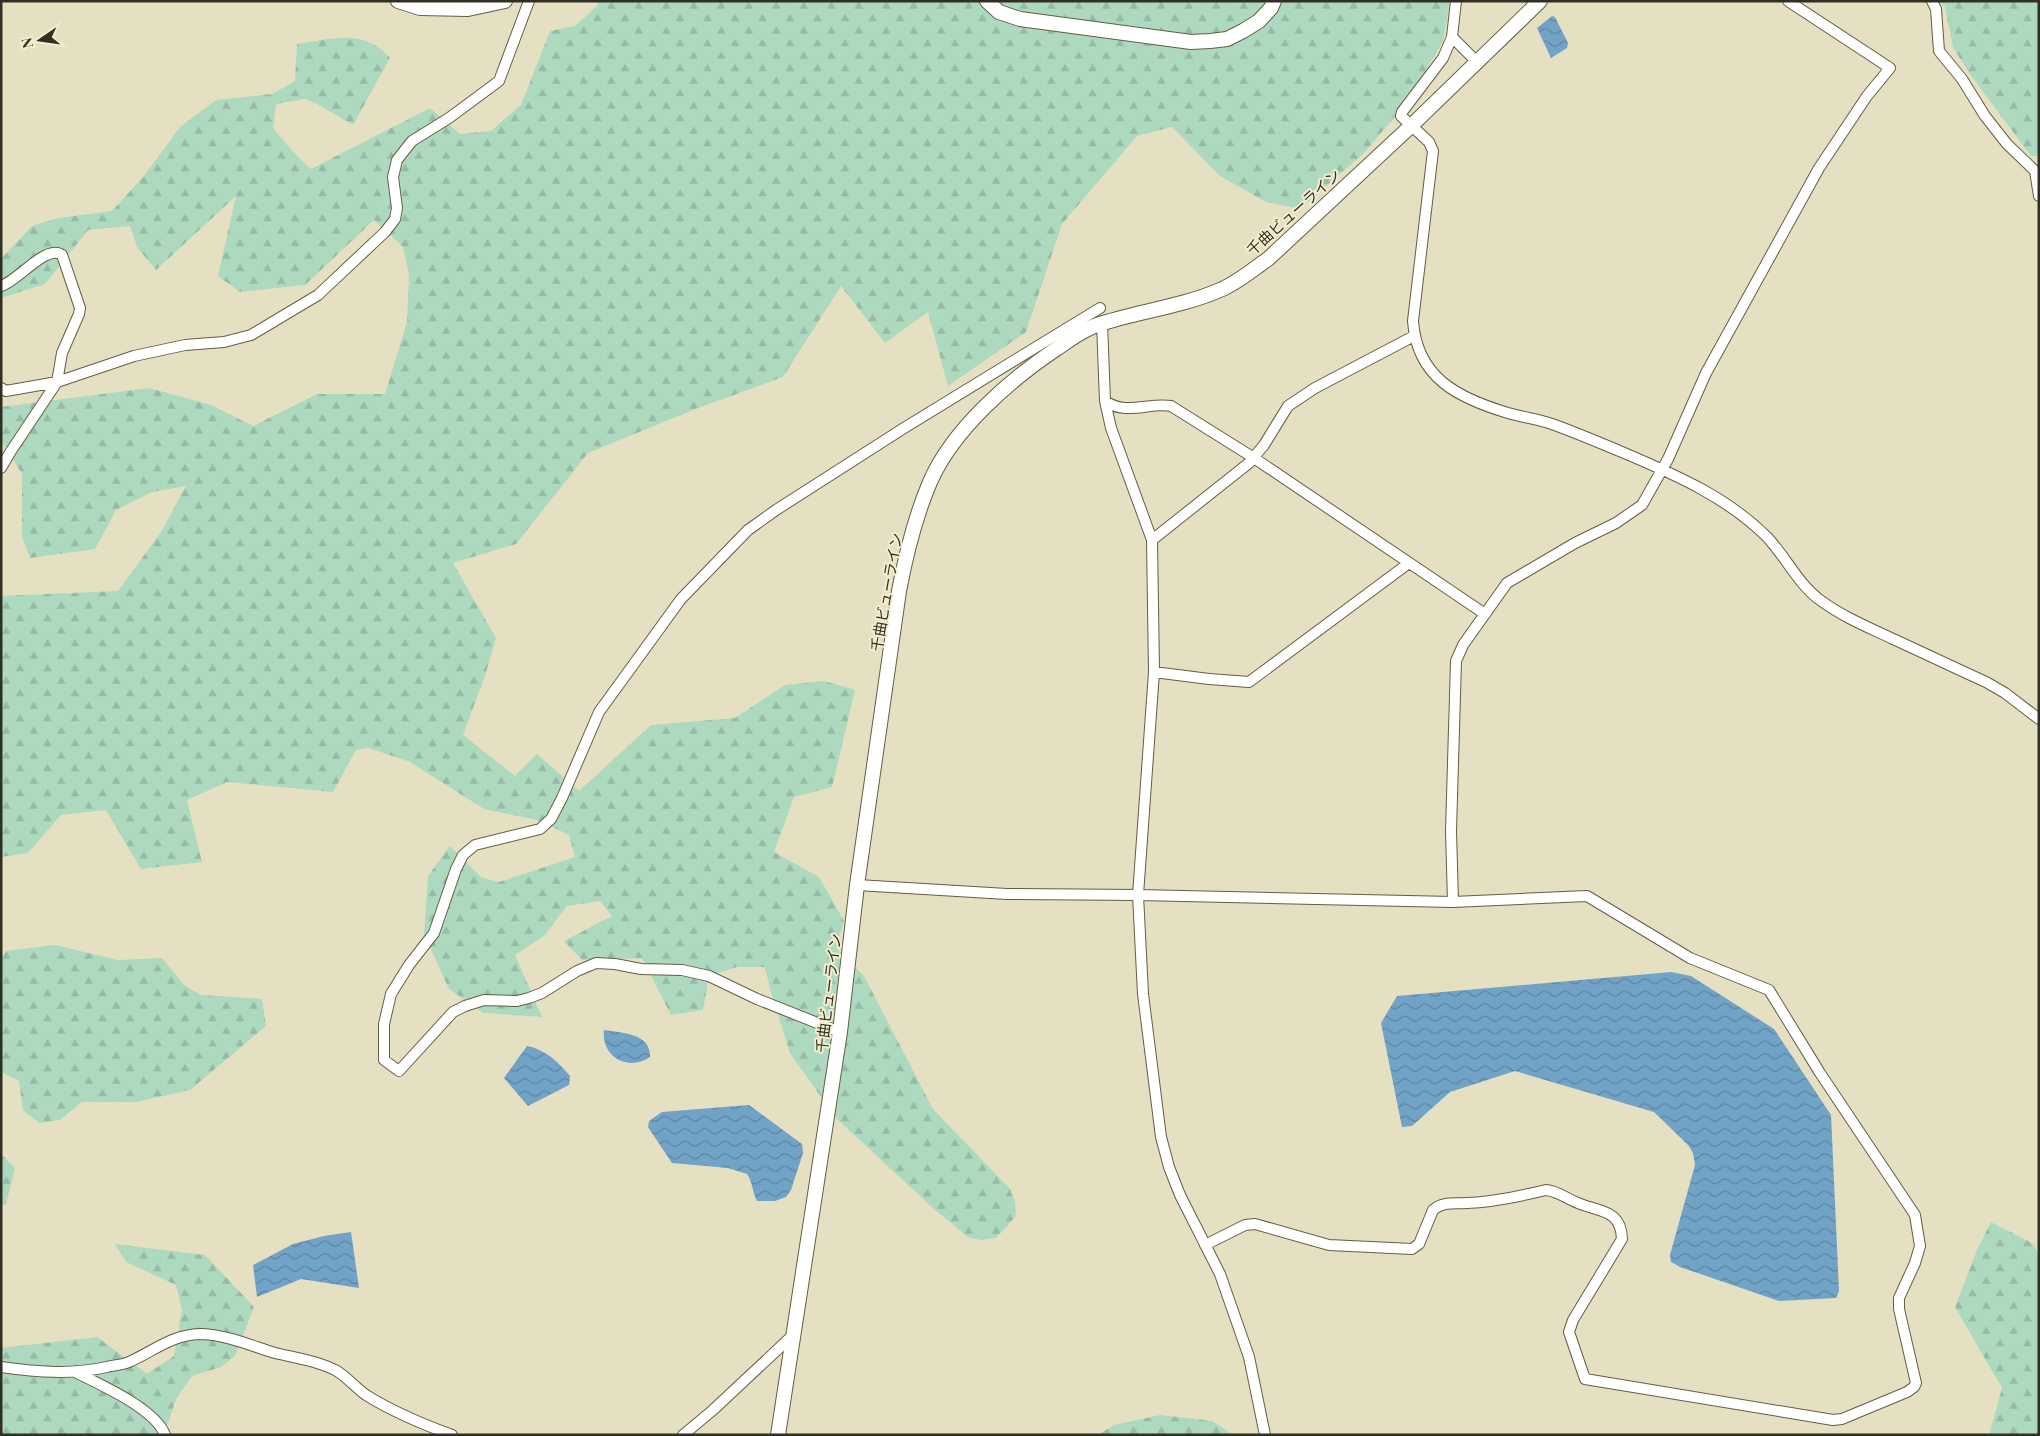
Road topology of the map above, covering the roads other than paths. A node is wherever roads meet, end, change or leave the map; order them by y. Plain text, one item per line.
1 (398, 1) edge
2 (505, 1) edge
3 (529, 1) edge
4 (987, 1) edge
5 (1274, 1) edge
6 (1456, 1) edge
7 (1540, 1) edge
8 (1788, 1) edge
9 (1932, 1) edge
10 (1452, 37) junction
11 (1477, 62) junction
12 (1412, 125) junction
13 (2039, 196) edge
14 (1, 286) edge
15 (1100, 308) dead end
16 (1102, 323) junction
17 (1414, 336) junction
18 (57, 382) junction
19 (1, 388) edge
20 (1105, 401) junction
21 (1254, 458) junction
22 (1, 468) edge
23 (1662, 470) junction
24 (1152, 540) junction
25 (1409, 563) junction
26 (1485, 614) junction
27 (1154, 672) junction
28 (2039, 719) edge
29 (858, 885) junction
30 (1138, 895) junction
31 (1454, 902) junction
32 (840, 1032) junction
33 (1205, 1245) junction
34 (792, 1336) junction
35 (1, 1367) edge
36 (75, 1372) junction
37 (164, 1435) edge
38 (452, 1435) edge
39 (684, 1435) edge
40 (778, 1435) edge
41 (1265, 1435) edge

1 - 2 street
3 - 18 street
4 - 5 street
6 - 10 street
7 - 11 street, 千曲ビューライン
8 - 23 street
9 - 13 street
10 - 11 street
10 - 12 street
11 - 12 street, 千曲ビューライン
12 - 16 street, 千曲ビューライン
12 - 17 street
14 - 18 street
15 - 32 street
16 - 20 street
16 - 29 street, 千曲ビューライン
17 - 21 street
17 - 23 street
18 - 19 street
18 - 22 street
20 - 21 street
20 - 24 street
21 - 24 street
21 - 25 street
23 - 26 street
23 - 28 street
24 - 27 street
25 - 26 street
25 - 27 street
26 - 31 street
27 - 30 street
29 - 30 street
29 - 32 street, 千曲ビューライン
30 - 31 street
30 - 33 street
31 - 33 street
32 - 34 street, 千曲ビューライン
33 - 41 street
34 - 39 street
34 - 40 street, 千曲ビューライン
35 - 36 street
36 - 37 street
36 - 38 street

